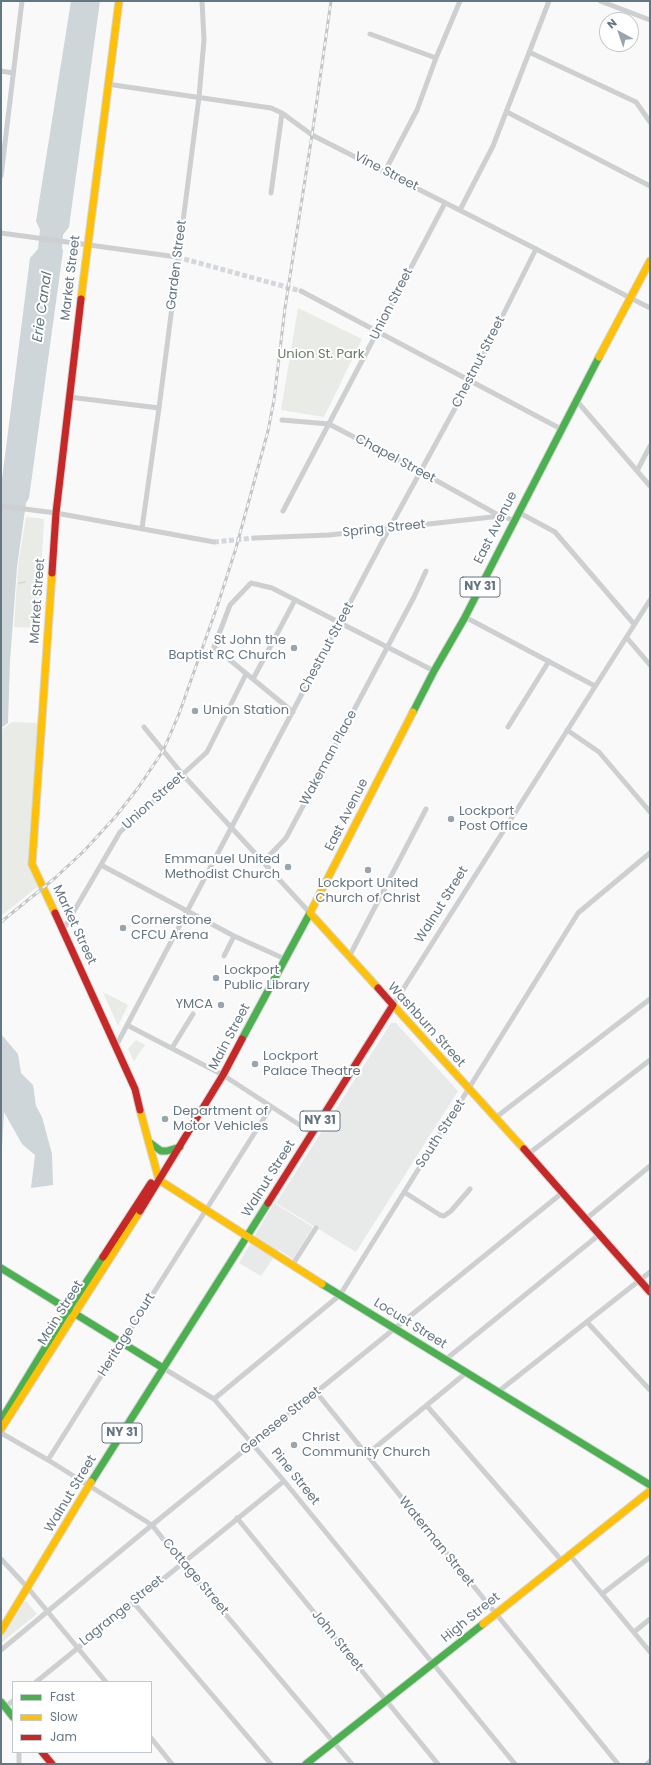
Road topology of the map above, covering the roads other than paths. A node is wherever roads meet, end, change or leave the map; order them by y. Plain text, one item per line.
1 (22, 1) edge
2 (119, 1) edge
3 (202, 1) edge
4 (460, 1) edge
5 (549, 1) edge
6 (600, 1) edge
7 (650, 20) edge
8 (370, 34) dead end
9 (529, 52) junction
10 (436, 58) junction
11 (1, 71) edge
12 (13, 73) junction
13 (107, 84) junction
14 (199, 97) junction
15 (507, 112) junction
16 (282, 113) junction
17 (650, 122) edge
18 (385, 171) junction
19 (1, 176) edge
20 (650, 186) edge
21 (271, 193) dead end
22 (445, 203) junction
23 (460, 210) junction
24 (1, 233) edge
25 (86, 244) junction
26 (536, 249) junction
27 (178, 257) junction
28 (650, 261) edge
29 (301, 291) tunnel mouth
30 (630, 298) junction
31 (650, 308) edge
32 (377, 333) junction
33 (470, 381) junction
34 (69, 397) junction
35 (576, 400) junction
36 (159, 408) junction
37 (282, 420) dead end
38 (329, 424) junction
39 (561, 429) junction
40 (650, 446) edge
41 (637, 471) junction
42 (421, 472) junction
43 (650, 486) edge
44 (1, 506) edge
45 (283, 511) dead end
46 (518, 512) junction
47 (56, 513) junction
48 (501, 516) junction
49 (513, 520) junction
50 (142, 528) junction
51 (389, 529) junction
52 (254, 538) tunnel mouth
53 (214, 542) tunnel mouth
54 (426, 571) dead end
55 (295, 600) junction
56 (650, 600) edge
57 (465, 616) junction
58 (339, 624) junction
59 (634, 624) junction
60 (627, 638) junction
61 (387, 648) junction
62 (549, 661) junction
63 (650, 665) edge
64 (434, 671) junction
65 (246, 674) junction
66 (253, 679) junction
67 (595, 686) junction
68 (293, 712) junction
69 (144, 727) dead end
70 (508, 727) dead end
71 (567, 730) junction
72 (183, 775) junction
73 (426, 809) dead end
74 (650, 812) edge
75 (232, 828) junction
76 (650, 853) edge
77 (263, 862) junction
78 (101, 865) junction
79 (187, 910) junction
80 (310, 913) junction
81 (63, 930) junction
82 (234, 936) junction
83 (224, 956) dead end
84 (349, 958) junction
85 (283, 959) junction
86 (650, 998) edge
87 (393, 1005) junction
88 (193, 1014) dead end
89 (127, 1025) junction
90 (116, 1046) junction
91 (172, 1048) junction
92 (650, 1060) edge
93 (221, 1074) junction
94 (469, 1090) junction
95 (271, 1106) junction
96 (495, 1118) junction
97 (312, 1133) junction
98 (149, 1142) junction
99 (180, 1147) junction
100 (172, 1149) junction
101 (527, 1155) junction
102 (650, 1166) edge
103 (158, 1176) junction
104 (470, 1189) dead end
105 (404, 1192) junction
106 (562, 1193) junction
107 (206, 1210) junction
108 (586, 1219) junction
109 (316, 1228) dead end
110 (600, 1234) junction
111 (247, 1236) junction
112 (293, 1264) junction
113 (3, 1269) edge
114 (650, 1272) edge
115 (640, 1281) junction
116 (650, 1292) edge
117 (340, 1295) junction
118 (71, 1312) junction
119 (587, 1322) junction
120 (394, 1329) junction
121 (122, 1342) junction
122 (445, 1360) junction
123 (163, 1368) junction
124 (466, 1373) junction
125 (650, 1390) edge
126 (499, 1391) junction
127 (316, 1392) junction
128 (214, 1399) junction
129 (427, 1406) junction
130 (1, 1419) edge
131 (1, 1429) edge
132 (1, 1433) edge
133 (252, 1444) junction
134 (366, 1455) junction
135 (48, 1460) junction
136 (284, 1481) junction
137 (650, 1485) edge
138 (89, 1486) junction
139 (650, 1491) edge
140 (237, 1518) junction
141 (152, 1525) junction
142 (569, 1554) junction
143 (650, 1557) edge
144 (1, 1559) edge
145 (562, 1561) junction
146 (182, 1563) junction
147 (28, 1588) junction
148 (602, 1594) junction
149 (133, 1602) junction
150 (49, 1612) junction
151 (495, 1614) junction
152 (650, 1619) edge
153 (1, 1631) edge
154 (634, 1632) junction
155 (78, 1646) junction
156 (1, 1650) edge
157 (650, 1652) edge
158 (433, 1664) junction
159 (37, 1681) edge
160 (105, 1681) edge
161 (386, 1700) junction
162 (3, 1705) edge
163 (12, 1715) edge
164 (152, 1739) edge
165 (334, 1742) junction
166 (19, 1753) edge
167 (43, 1753) edge
168 (650, 1761) edge
169 (18, 1764) edge
170 (52, 1764) edge
171 (172, 1764) edge
172 (271, 1764) edge
173 (306, 1764) edge
174 (352, 1764) edge
175 (438, 1764) edge
176 (515, 1764) edge
177 (618, 1764) edge
178 (647, 1764) edge

1 - 12 street
2 - 13 main road, Market Street
3 - 14 street, Garden Street
4 - 10 street
5 - 9 street
6 - 7 street
8 - 10 street
9 - 15 street
9 - 17 street
10 - 18 street
11 - 12 street
12 - 19 street
13 - 14 street, Vine Street
13 - 25 main road, Market Street
14 - 16 street, Vine Street
14 - 27 street, Garden Street
15 - 20 street
15 - 23 street
16 - 18 street, Vine Street
16 - 21 street
18 - 22 street, Vine Street
22 - 23 street, Vine Street
22 - 32 street, Union Street
23 - 26 street, Vine Street
24 - 25 street
25 - 27 street
25 - 34 main road, Market Street
26 - 30 street, Vine Street
26 - 33 street, Chestnut Street
27 - 36 street, Garden Street
28 - 30 main road, East Avenue / NY 31
29 - 32 street
30 - 31 street, Vine Street
30 - 35 main road, East Avenue / NY 31
32 - 33 street
32 - 38 street, Union Street
33 - 39 street
33 - 42 street, Chestnut Street
34 - 36 street
34 - 47 main road, Market Street
35 - 39 main road, East Avenue / NY 31
35 - 41 street
36 - 50 street, Garden Street
37 - 38 street, Chapel Street
38 - 42 street, Chapel Street
38 - 45 street, Union Street
39 - 46 main road, East Avenue / NY 31
40 - 41 street
41 - 43 street
42 - 48 street, Chapel Street
42 - 51 street, Chestnut Street
44 - 47 street
46 - 49 main road, East Avenue / NY 31
46 - 59 street
47 - 50 street
47 - 81 main road, Market Street
48 - 49 street, Spring Street
48 - 51 street, Spring Street
49 - 57 main road, East Avenue / NY 31
50 - 53 street
51 - 52 street, Spring Street
51 - 58 street, Chestnut Street
54 - 61 street, Wakeman Place
55 - 58 street
55 - 65 street
55 - 66 street
56 - 59 street, Walnut Street
57 - 62 street
57 - 64 main road, East Avenue / NY 31
58 - 61 street
58 - 68 street, Chestnut Street
59 - 60 street, Walnut Street
60 - 63 street
60 - 67 street, Walnut Street
61 - 64 street
61 - 77 street, Wakeman Place
62 - 67 street
62 - 70 street
64 - 80 main road, East Avenue / NY 31
65 - 66 street
65 - 72 street, Union Street
66 - 68 street
67 - 71 street, Walnut Street
68 - 75 street, Chestnut Street
69 - 72 street, Washburn Street
71 - 74 street
71 - 87 street, Walnut Street
72 - 75 street, Washburn Street
72 - 78 street, Union Street
73 - 84 street
75 - 77 street, Washburn Street
75 - 79 street, Chestnut Street
76 - 94 street, South Street
77 - 80 street, Washburn Street
78 - 79 street
78 - 81 street, Union Street
79 - 82 street
79 - 89 street, Chestnut Street
80 - 84 main road, Washburn Street
80 - 85 main road, Main Street
81 - 90 main road, Market Street
82 - 83 street
82 - 85 street
84 - 87 main road, Washburn Street
85 - 93 main road, Main Street
86 - 96 street
87 - 94 main road, Washburn Street
87 - 97 main road, Walnut Street / NY 31
88 - 91 street
89 - 90 street, Chestnut Street
89 - 91 street
90 - 98 main road, Market Street
91 - 93 street
92 - 101 street
93 - 95 street
93 - 99 main road, Main Street
93 - 100 main road, Main Street
94 - 96 main road, Washburn Street
94 - 105 street, South Street
95 - 97 street
95 - 107 street, Heritage Court
96 - 101 main road, Washburn Street
97 - 111 main road, Walnut Street / NY 31
98 - 100 main road
98 - 103 main road, Market Street
99 - 100 main road
99 - 103 main road, Main Street
100 - 103 main road, Main Street
101 - 106 main road, Washburn Street
102 - 108 street
103 - 107 main road, Locust Street
103 - 118 main road, Main Street
104 - 105 street
105 - 117 street, South Street
106 - 108 main road, Washburn Street
106 - 120 street, Genesee Street
107 - 111 main road, Locust Street
107 - 121 street, Heritage Court
108 - 110 main road, Washburn Street
109 - 112 street
110 - 115 main road, Washburn Street
110 - 122 street
111 - 112 main road, Locust Street
111 - 123 main road, Walnut Street / NY 31
112 - 117 main road, Locust Street
113 - 118 main road, Pine Street
114 - 115 street
115 - 116 main road, Washburn Street
115 - 119 street
117 - 120 main road, Locust Street
117 - 128 street, South Street
118 - 121 main road, Pine Street
118 - 130 main road, Main Street
118 - 131 main road, Main Street
119 - 125 street
119 - 126 street
120 - 122 main road, Locust Street
120 - 127 street, Genesee Street
121 - 123 main road, Pine Street
121 - 135 street, Heritage Court
122 - 124 main road, Locust Street
123 - 128 street, Pine Street
123 - 138 main road, Walnut Street / NY 31
124 - 126 main road, Locust Street
124 - 129 street
126 - 137 main road, Locust Street
127 - 133 street, Genesee Street
127 - 134 street, Waterman Street
128 - 133 street, Pine Street
129 - 134 street
129 - 145 street
132 - 135 street, Cottage Street
133 - 136 street, Pine Street
133 - 141 street, Genesee Street
134 - 151 street, Waterman Street
135 - 138 street, Cottage Street
136 - 140 street, Lagrange Street
136 - 158 street, Pine Street
138 - 141 street, Cottage Street
138 - 147 main road, Walnut Street / NY 31
139 - 142 main road, High Street
140 - 146 street, Lagrange Street
140 - 161 street, John Street
141 - 146 street, Cottage Street
141 - 150 street, Genesee Street
142 - 145 main road, High Street
142 - 148 street
143 - 148 street
144 - 147 street
145 - 151 main road, High Street
146 - 149 street, Lagrange Street
146 - 165 street, Cottage Street
147 - 150 street
147 - 153 main road, Walnut Street / NY 31
148 - 154 street
149 - 155 street, Lagrange Street
149 - 172 street
150 - 155 street
150 - 156 street, Genesee Street
151 - 158 main road, High Street
151 - 177 street, Waterman Street
152 - 154 street
154 - 157 street
155 - 159 street, Lagrange Street
155 - 160 street
158 - 161 main road, High Street
158 - 176 street, Pine Street
161 - 165 main road, High Street
161 - 175 street, John Street
162 - 163 main road
164 - 171 street
165 - 173 main road, High Street
165 - 174 street, Cottage Street
166 - 169 street
167 - 170 main road
168 - 178 street

